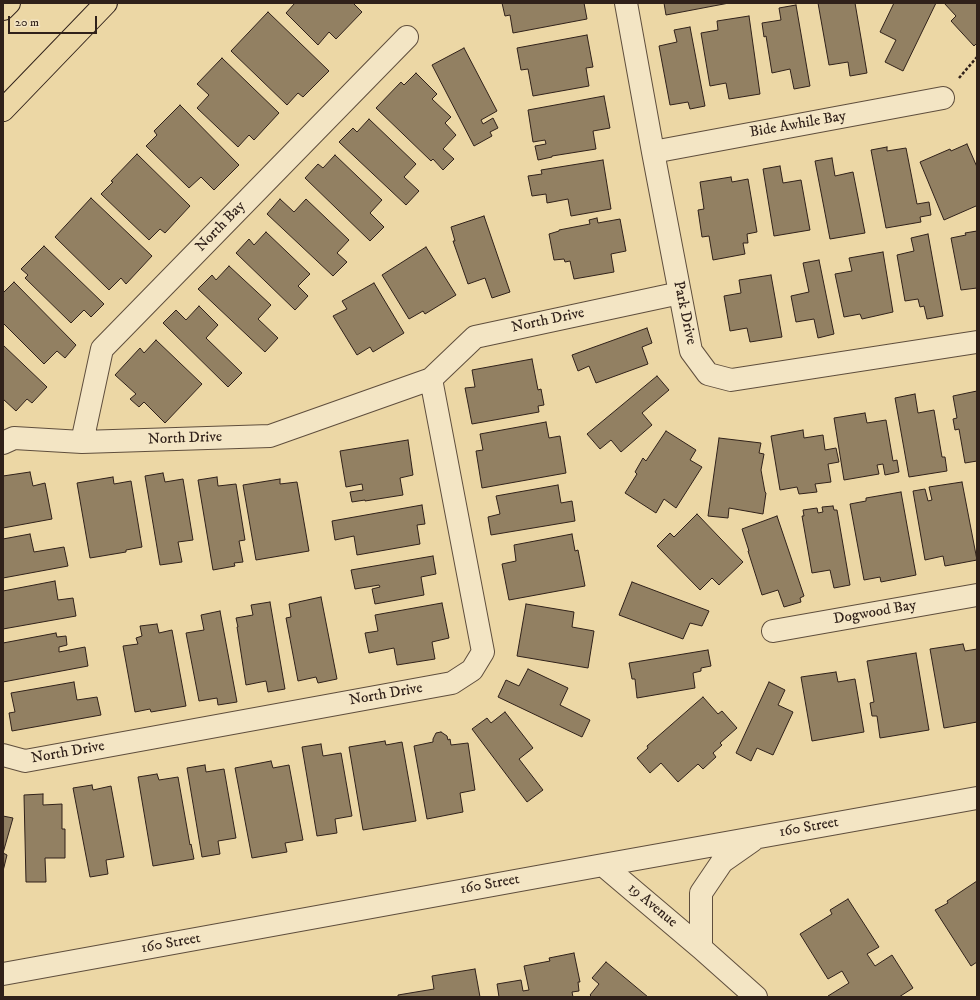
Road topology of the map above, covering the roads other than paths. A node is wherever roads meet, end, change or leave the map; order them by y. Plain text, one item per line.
1 (9, 3) edge
2 (106, 3) edge
3 (626, 3) edge
4 (3, 9) edge
5 (407, 37) dead end
6 (943, 98) dead end
7 (3, 110) edge
8 (653, 152) junction
9 (680, 293) junction
10 (977, 342) edge
11 (431, 379) junction
12 (82, 442) junction
13 (3, 443) edge
14 (977, 595) edge
15 (773, 631) dead end
16 (3, 755) edge
17 (977, 798) edge
18 (758, 837) junction
19 (603, 864) junction
20 (701, 948) junction
21 (3, 974) edge
22 (756, 997) edge

1 - 4 highway
2 - 7 highway
3 - 8 street, Park Drive
5 - 12 street, North Bay
6 - 8 street, Bide Awhile Bay
8 - 9 street, Park Drive
9 - 10 street, Park Drive
9 - 11 street, North Drive
11 - 12 street, North Drive
11 - 16 street, North Drive
12 - 13 street, North Drive
14 - 15 street, Dogwood Bay
17 - 18 street, 160 Street
18 - 19 street, 160 Street
18 - 20 street, 19 Avenue
19 - 20 street, 19 Avenue
19 - 21 street, 160 Street
20 - 22 street, 19 Avenue

